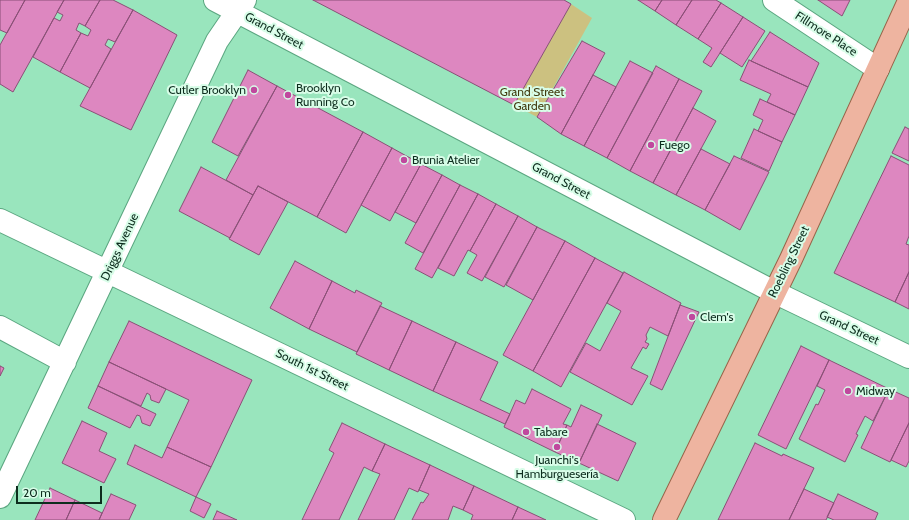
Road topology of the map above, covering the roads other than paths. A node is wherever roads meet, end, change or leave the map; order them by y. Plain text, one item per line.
1 (215, 0) edge
2 (774, 0) edge
3 (909, 1) edge
4 (241, 6) edge
5 (878, 69) junction
6 (0, 220) edge
7 (108, 272) junction
8 (774, 292) junction
9 (0, 326) edge
10 (909, 356) edge
11 (65, 362) junction
12 (0, 497) edge
13 (624, 520) edge
14 (664, 520) edge

1 - 4 street, Grand Street
2 - 5 street, Fillmore Place
3 - 5 main road, Roebling Street
4 - 7 street, Driggs Avenue
4 - 8 street, Grand Street
5 - 8 main road, Roebling Street
6 - 7 street, South 1st Street
7 - 11 street, Driggs Avenue
7 - 13 street, South 1st Street
8 - 10 street, Grand Street
8 - 14 main road, Roebling Street
9 - 11 street
11 - 12 street, Driggs Avenue

